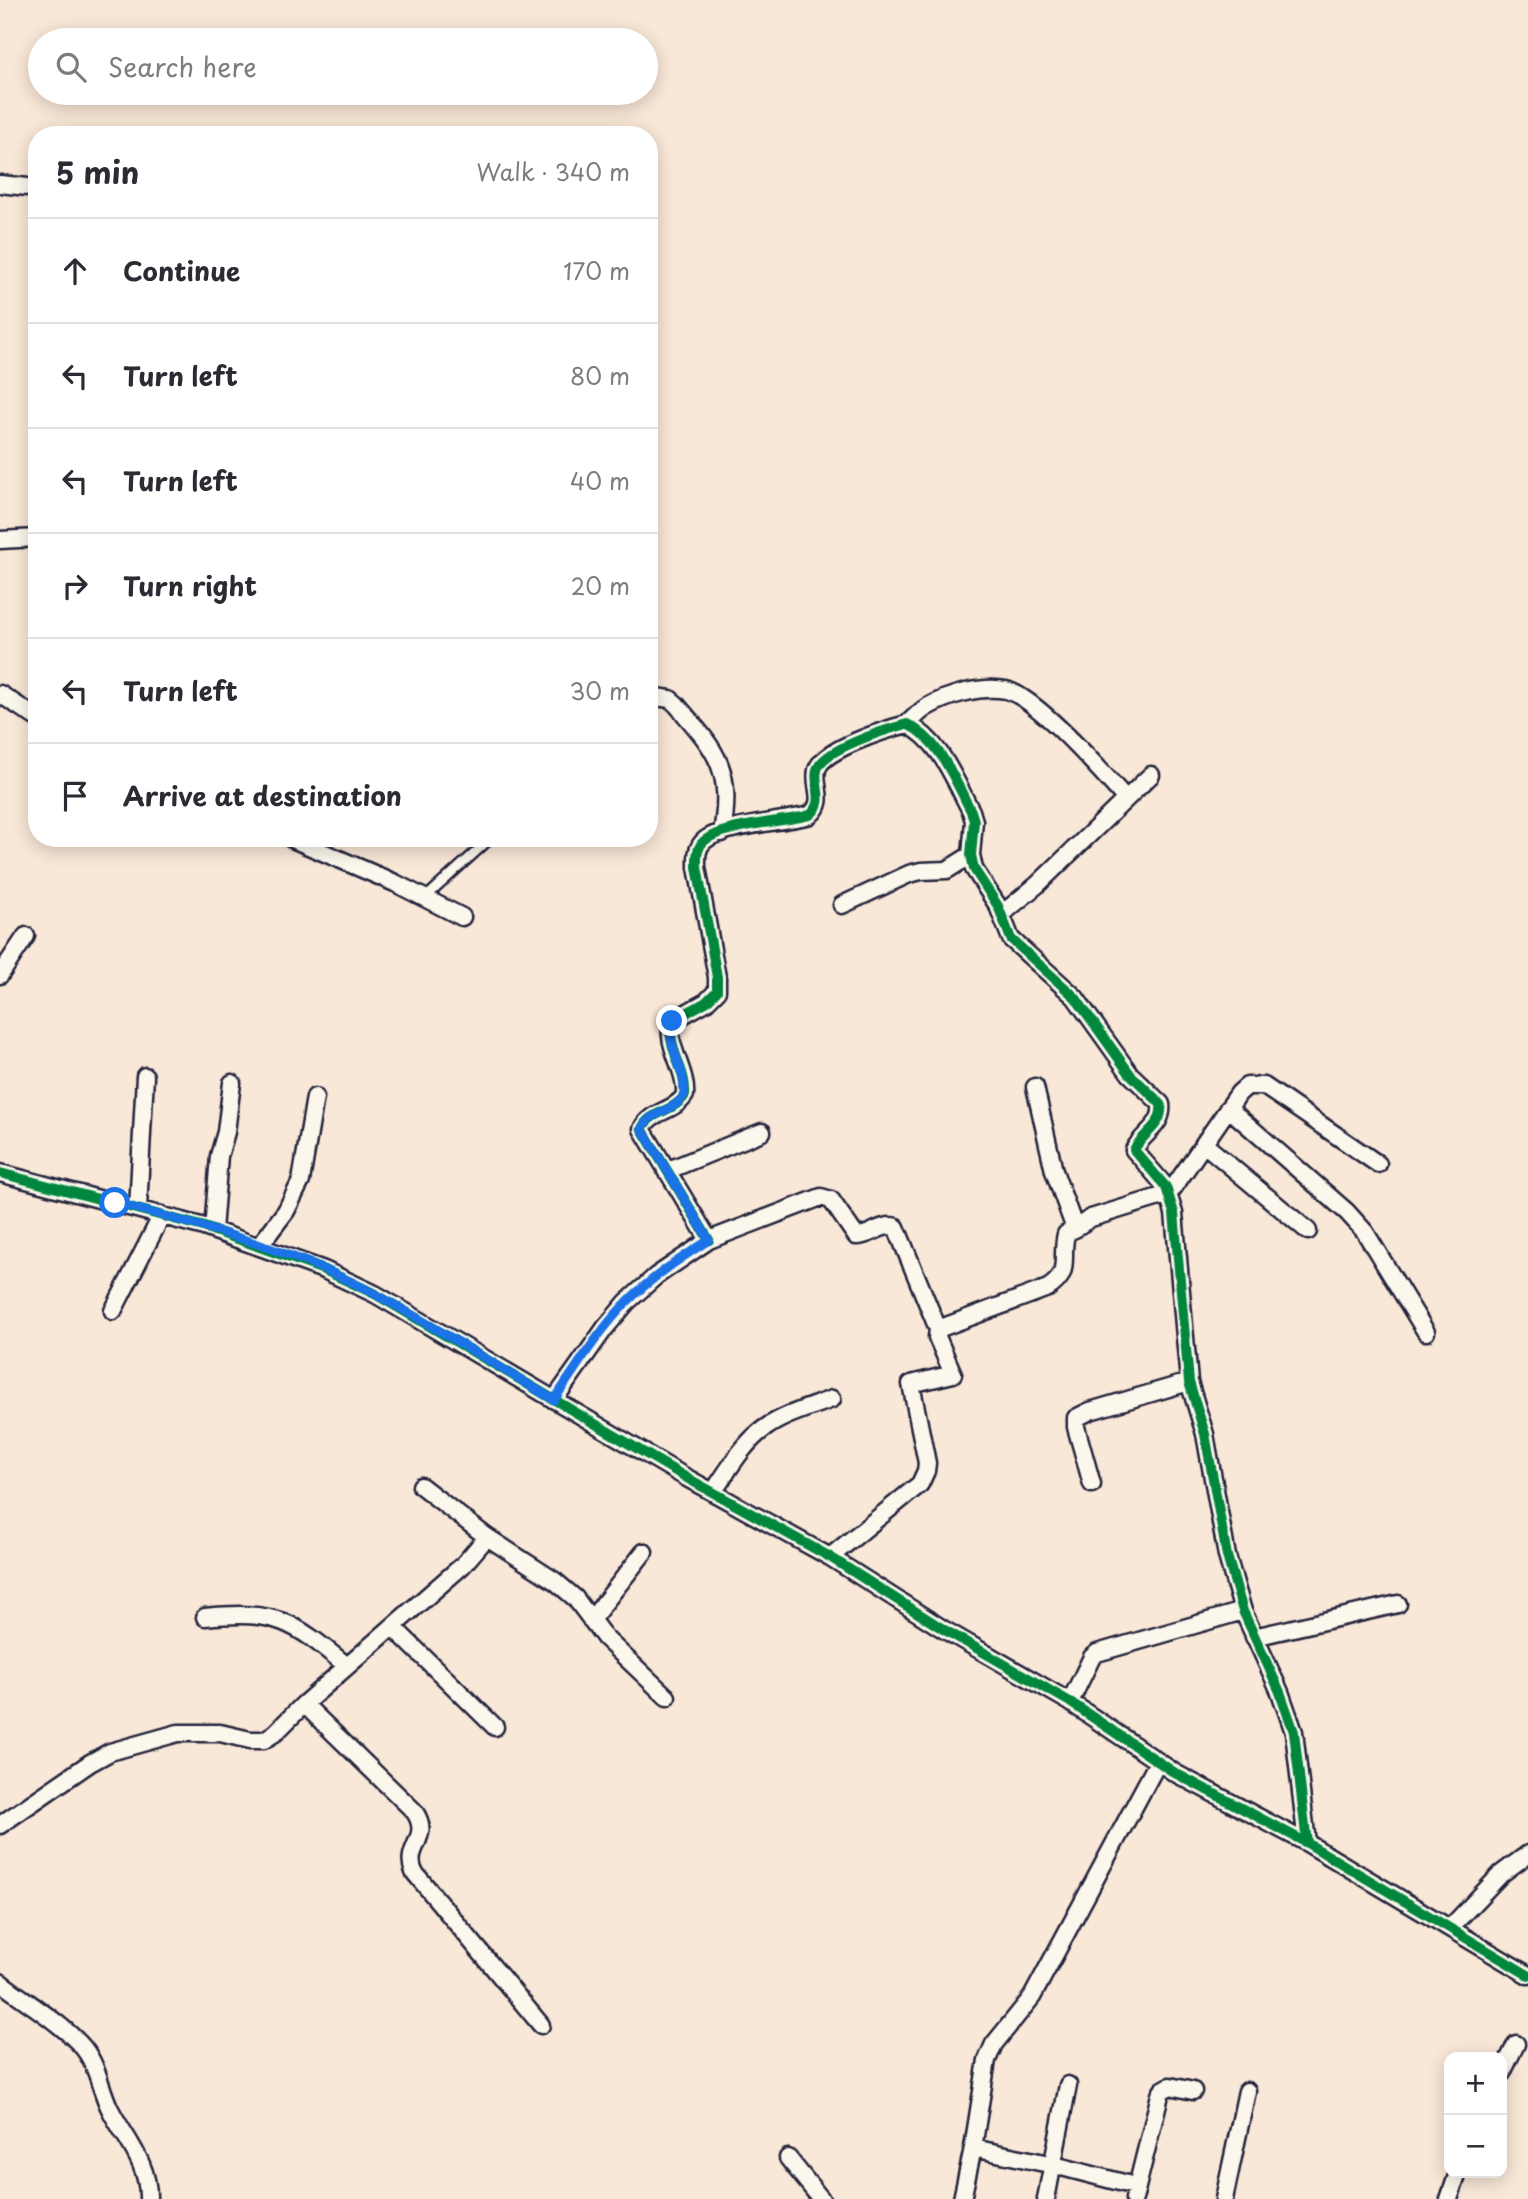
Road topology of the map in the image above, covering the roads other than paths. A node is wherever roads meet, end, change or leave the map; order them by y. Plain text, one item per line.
1 (0, 184) edge
2 (28, 187) edge
3 (28, 538) edge
4 (0, 540) edge
5 (0, 694) edge
6 (658, 697) edge
7 (28, 712) edge
8 (907, 724) junction
9 (1151, 775) dead end
10 (1125, 798) junction
11 (722, 833) junction
12 (310, 847) edge
13 (481, 847) edge
14 (971, 855) junction
15 (425, 898) junction
16 (842, 905) dead end
17 (1002, 914) junction
18 (462, 917) dead end
19 (26, 936) dead end
20 (0, 975) edge
21 (145, 1076) dead end
22 (232, 1083) dead end
23 (1035, 1087) dead end
24 (315, 1097) dead end
25 (1228, 1108) junction
26 (762, 1132) dead end
27 (1204, 1144) junction
28 (1378, 1164) dead end
29 (666, 1171) junction
30 (0, 1173) edge
31 (1169, 1194) junction
32 (138, 1209) junction
33 (162, 1215) junction
34 (1075, 1228) junction
35 (213, 1230) junction
36 (1308, 1231) dead end
37 (709, 1240) junction
38 (260, 1245) junction
39 (113, 1311) dead end
40 (938, 1329) junction
41 (1426, 1332) dead end
42 (1189, 1382) junction
43 (832, 1399) dead end
44 (554, 1400) junction
45 (1092, 1484) dead end
46 (421, 1486) dead end
47 (713, 1492) junction
48 (487, 1537) junction
49 (644, 1552) dead end
50 (830, 1557) junction
51 (1398, 1604) dead end
52 (1243, 1611) junction
53 (205, 1617) dead end
54 (591, 1620) junction
55 (393, 1627) junction
56 (1255, 1637) junction
57 (347, 1666) junction
58 (667, 1697) dead end
59 (1070, 1702) junction
60 (304, 1704) junction
61 (495, 1727) dead end
62 (1158, 1762) junction
63 (0, 1825) edge
64 (1307, 1843) junction
65 (1528, 1854) edge
66 (1450, 1928) junction
67 (1528, 1975) edge
68 (0, 1982) edge
69 (541, 2025) dead end
70 (1516, 2044) dead end
71 (1507, 2063) edge
72 (1068, 2085) dead end
73 (1193, 2091) dead end
74 (1247, 2091) dead end
75 (973, 2148) junction
76 (788, 2158) dead end
77 (1054, 2165) junction
78 (1456, 2178) edge
79 (1135, 2193) edge
80 (148, 2199) edge
81 (821, 2199) edge
82 (962, 2199) edge
83 (1046, 2199) edge
84 (1224, 2199) edge
85 (1449, 2199) edge

1 - 2 street
3 - 4 street
5 - 7 street
6 - 11 street
8 - 10 street
8 - 11 street
8 - 14 street
9 - 10 street
10 - 17 street
11 - 29 street
12 - 15 street
13 - 15 lane
14 - 16 street
14 - 17 street
15 - 18 street
17 - 31 street
19 - 20 street
21 - 32 street
22 - 35 street
23 - 34 street
24 - 38 street
25 - 27 street
25 - 28 street
25 - 41 street
26 - 29 street
27 - 31 street
27 - 36 street
29 - 37 street
30 - 32 street
31 - 34 street
31 - 42 street
32 - 33 street
33 - 35 street
33 - 39 street
34 - 40 street
35 - 38 street
37 - 40 street
37 - 44 street
38 - 44 street
40 - 50 street
42 - 45 street
42 - 52 street
43 - 47 street
44 - 47 street
46 - 48 street
47 - 50 street
48 - 54 street
48 - 55 street
49 - 54 street
50 - 59 street
51 - 56 street
52 - 56 street
52 - 59 street
53 - 57 street
54 - 58 street
55 - 57 street
55 - 61 street
56 - 64 street
57 - 60 street
59 - 62 street
60 - 63 street
60 - 69 street
62 - 64 street
62 - 75 street
64 - 66 street
65 - 66 street
66 - 67 street
68 - 80 street
70 - 71 street
72 - 77 street
73 - 79 street
74 - 84 street
75 - 77 street
75 - 82 street
76 - 81 street
77 - 79 street
77 - 83 street
78 - 85 street

